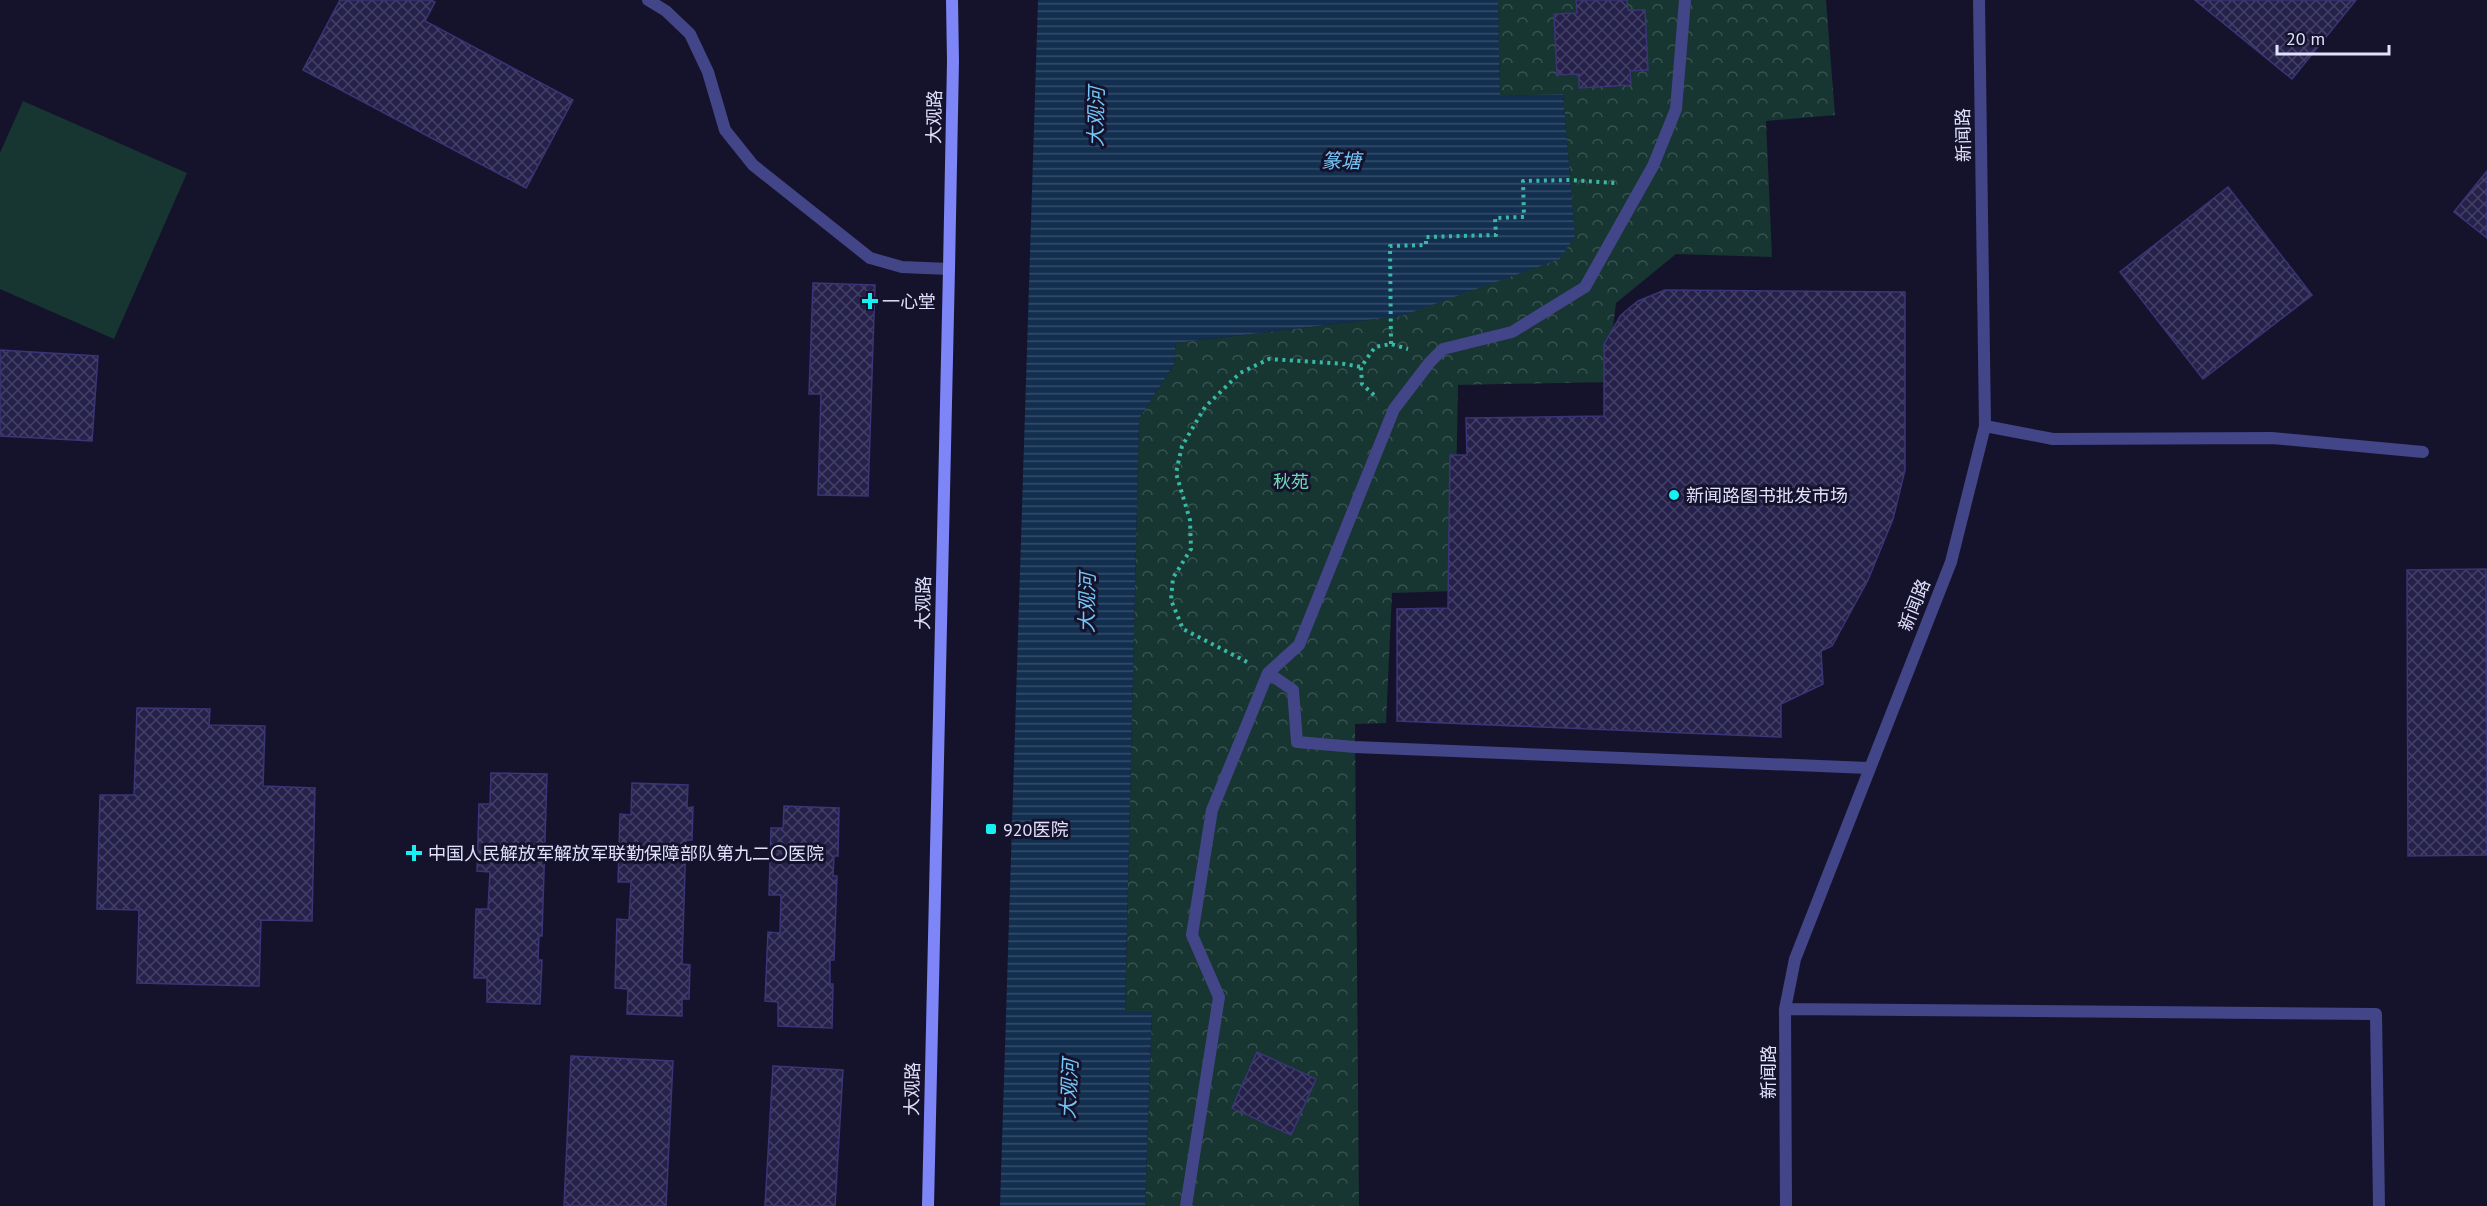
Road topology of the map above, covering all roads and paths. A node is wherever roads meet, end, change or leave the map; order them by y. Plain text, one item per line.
1 (648, 0) edge
2 (952, 0) edge
3 (1685, 0) edge
4 (1979, 0) edge
5 (1642, 185) junction
6 (949, 269) junction
7 (1391, 344) junction
8 (1430, 362) junction
9 (1361, 367) junction
10 (1394, 409) junction
11 (1985, 426) junction
12 (2423, 452) dead end
13 (1268, 673) junction
14 (1869, 768) junction
15 (1785, 1009) junction
16 (928, 1206) edge
17 (1186, 1206) edge
18 (1786, 1206) edge
19 (2379, 1206) edge

1 - 6 street
2 - 6 main road, 大观路
3 - 5 street
4 - 11 street, 新闻路
5 - 7 path
5 - 8 street
6 - 16 main road, 大观路
7 - 8 path
7 - 9 path
8 - 10 street
9 - 10 path
9 - 13 path
10 - 13 street
11 - 12 street
11 - 14 street, 新闻路
13 - 14 street
13 - 17 street
14 - 15 street, 新闻路
15 - 18 street, 新闻路
15 - 19 street

